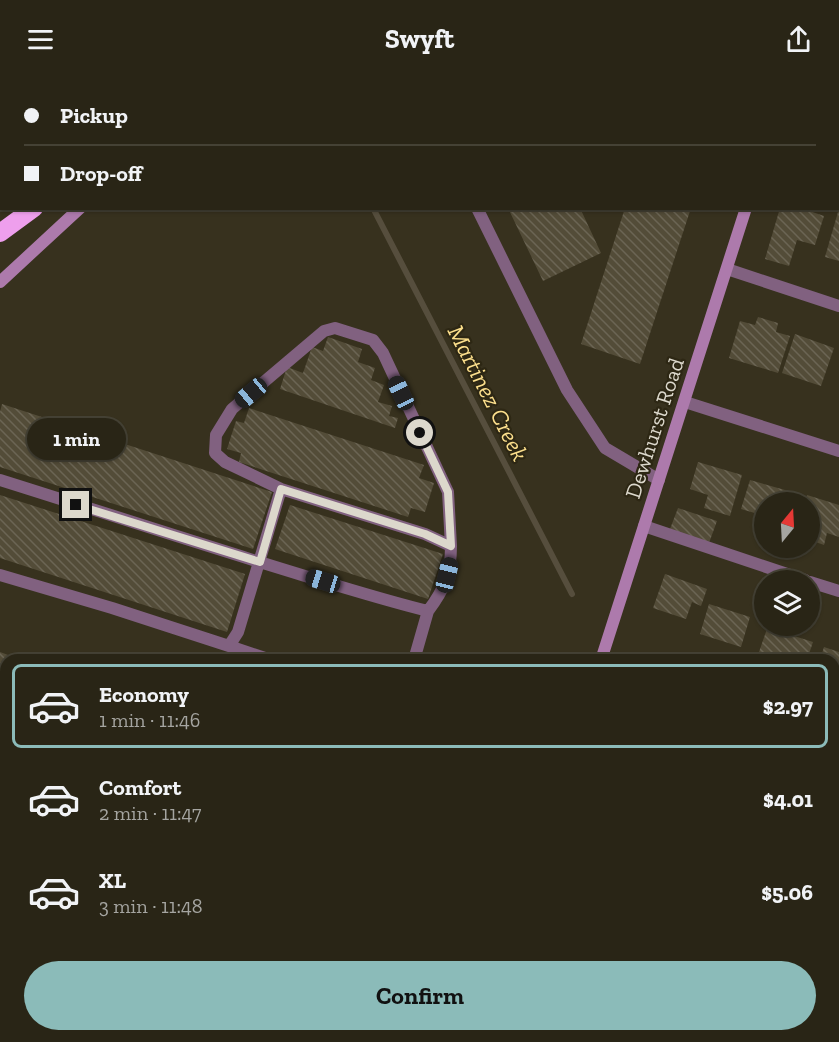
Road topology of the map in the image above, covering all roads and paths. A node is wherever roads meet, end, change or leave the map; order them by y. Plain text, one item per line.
1 (31, 210) edge
2 (78, 210) edge
3 (478, 210) edge
4 (745, 210) edge
5 (0, 232) edge
6 (727, 269) junction
7 (0, 282) edge
8 (839, 306) edge
9 (685, 402) junction
10 (839, 451) edge
11 (0, 480) edge
12 (659, 480) junction
13 (281, 489) junction
14 (644, 526) junction
15 (451, 546) junction
16 (260, 562) junction
17 (775, 570) edge
18 (0, 575) edge
19 (820, 585) edge
20 (839, 591) edge
21 (428, 611) junction
22 (229, 646) junction
23 (253, 654) edge
24 (416, 654) edge
25 (604, 654) edge

1 - 5 highway
2 - 7 street
3 - 12 street
4 - 6 street, Dewhurst Road
6 - 8 street
6 - 9 street, Dewhurst Road
9 - 10 street
9 - 12 street, Dewhurst Road
11 - 16 street
12 - 14 street, Dewhurst Road
13 - 15 street
13 - 15 street
13 - 16 street
14 - 17 street
14 - 25 street, Dewhurst Road
15 - 21 street
16 - 21 street
16 - 22 street
18 - 22 street
19 - 20 street
21 - 24 street
22 - 23 street

